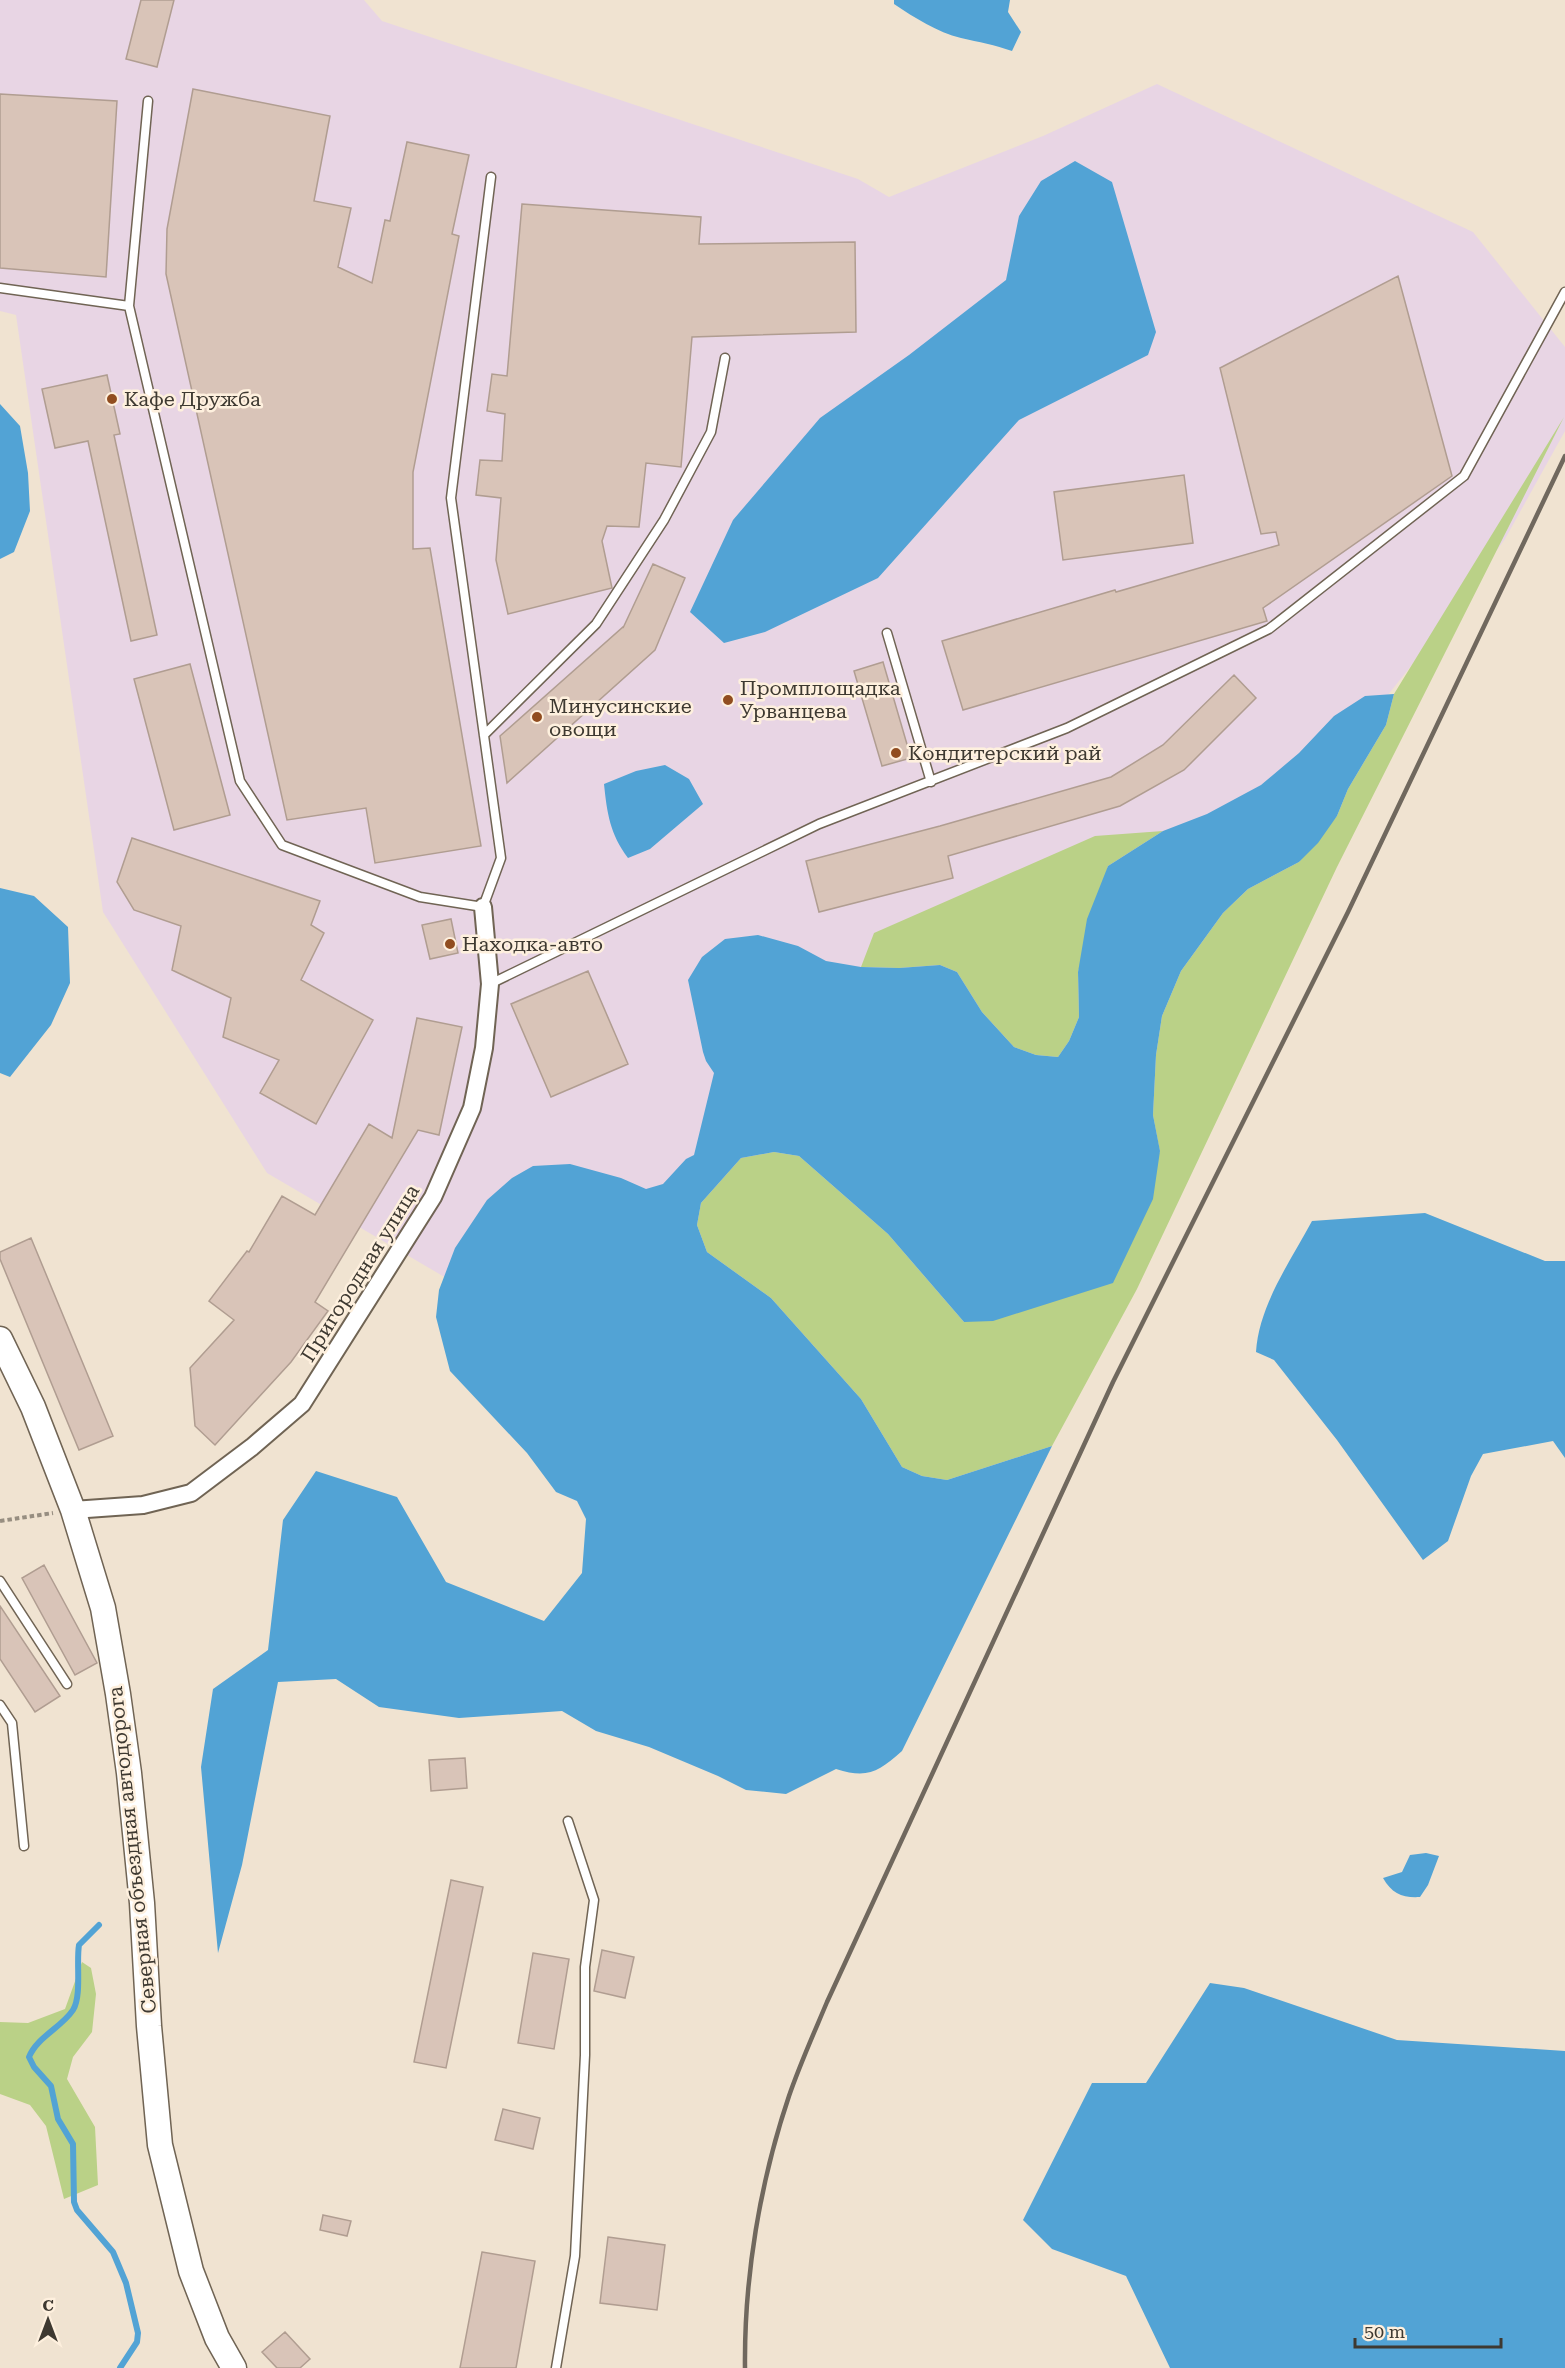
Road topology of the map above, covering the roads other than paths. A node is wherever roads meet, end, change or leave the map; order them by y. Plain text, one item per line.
1 (148, 101) dead end
2 (491, 177) dead end
3 (0, 288) edge
4 (1565, 292) edge
5 (129, 306) junction
6 (725, 358) dead end
7 (887, 633) dead end
8 (484, 735) junction
9 (931, 782) junction
10 (483, 907) junction
11 (490, 984) junction
12 (0, 1339) edge
13 (73, 1510) junction
14 (0, 1581) edge
15 (67, 1684) dead end
16 (0, 1705) edge
17 (568, 1821) dead end
18 (24, 1846) dead end
19 (234, 2368) edge
20 (556, 2368) edge

1 - 5 lane
2 - 8 lane
3 - 5 lane
4 - 9 lane
5 - 10 lane
6 - 8 lane
7 - 9 lane
8 - 10 lane
9 - 11 lane
10 - 11 street, Пригородная улица
11 - 13 street, Пригородная улица
12 - 13 street, Северная объездная автодорога
13 - 19 street, Северная объездная автодорога
14 - 15 lane
16 - 18 lane
17 - 20 lane

